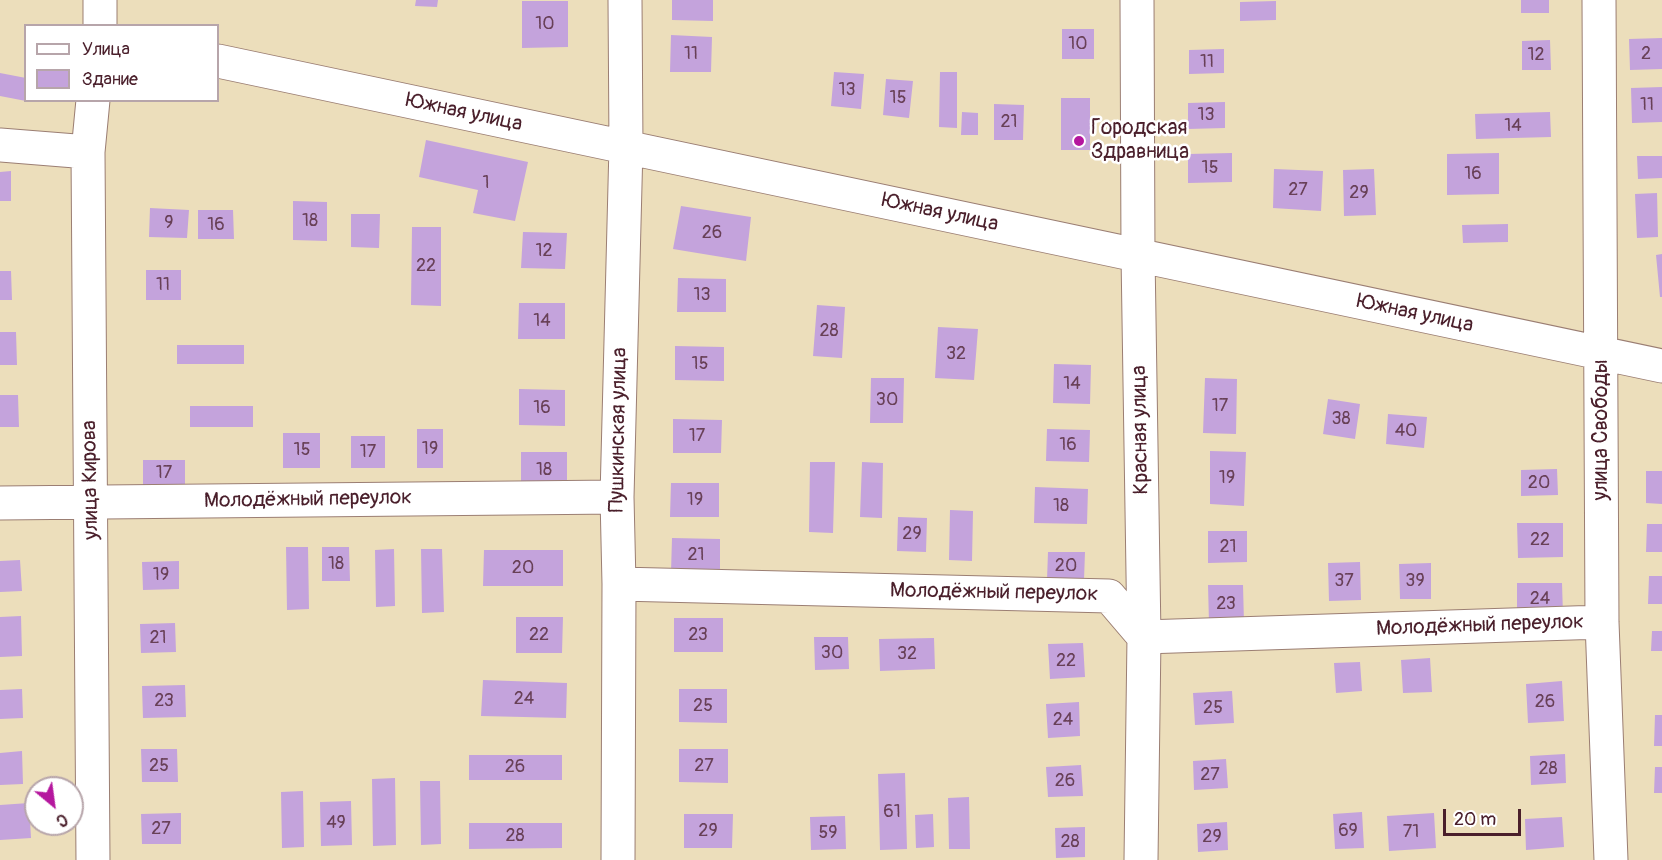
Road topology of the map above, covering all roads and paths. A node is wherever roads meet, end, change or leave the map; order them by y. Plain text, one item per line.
1 (100, 0) edge
2 (626, 0) edge
3 (1137, 0) edge
4 (1599, 0) edge
5 (100, 24) edge
6 (219, 62) edge
7 (93, 102) edge
8 (0, 145) edge
9 (626, 146) junction
10 (88, 152) junction
11 (1138, 255) junction
12 (1602, 353) junction
13 (1662, 366) edge
14 (617, 497) junction
15 (92, 502) junction
16 (0, 503) edge
17 (620, 584) junction
18 (1602, 622) junction
19 (1144, 637) junction
20 (93, 860) edge
21 (618, 860) edge
22 (1141, 860) edge
23 (1611, 860) edge

1 - 5 street
2 - 9 street, Пушкинская улица
3 - 11 street, Красная улица
4 - 12 street, улица Свободы
6 - 9 street, Южная улица
7 - 10 street, улица Кирова
8 - 10 street
9 - 11 street, Южная улица
9 - 14 street, Пушкинская улица
10 - 15 street, улица Кирова
11 - 12 street, Южная улица
11 - 19 street, Красная улица
12 - 13 street, Южная улица
12 - 18 street, улица Свободы
14 - 15 street, Молодёжный переулок
14 - 17 street, Пушкинская улица
15 - 16 street, Молодёжный переулок
15 - 20 street, улица Кирова
17 - 19 street, Молодёжный переулок
17 - 21 street, Пушкинская улица
18 - 19 street, Молодёжный переулок
18 - 23 street, улица Свободы
19 - 22 street, Красная улица

